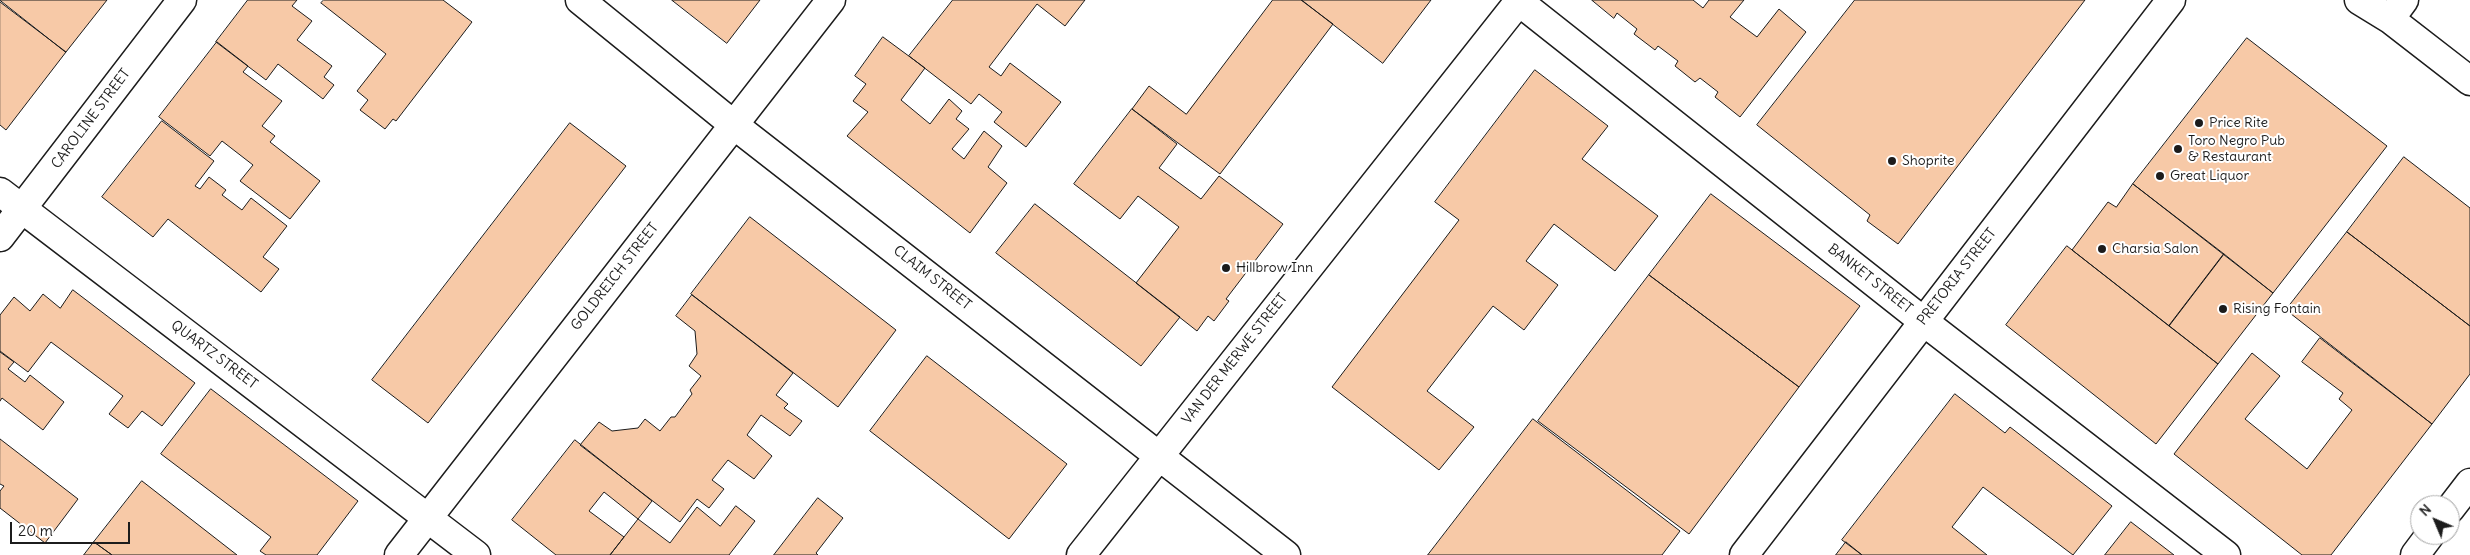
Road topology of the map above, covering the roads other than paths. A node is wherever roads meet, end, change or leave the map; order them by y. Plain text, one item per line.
1 (182, 0) edge
2 (580, 0) edge
3 (831, 0) edge
4 (2171, 0) edge
5 (2359, 0) edge
6 (1518, 1) edge
7 (2397, 10) edge
8 (2470, 81) edge
9 (734, 125) junction
10 (0, 192) edge
11 (23, 209) junction
12 (0, 238) edge
13 (1923, 321) junction
14 (1158, 456) junction
15 (2470, 483) edge
16 (2460, 496) edge
17 (428, 518) junction
18 (399, 555) edge
19 (476, 555) edge
20 (1082, 555) edge
21 (1286, 555) edge
22 (1744, 555) edge
23 (2226, 555) edge

1 - 11 street, CAROLINE STREET
2 - 9 street, CLAIM STREET
3 - 9 street, GOLDREICH STREET
4 - 13 street, PRETORIA STREET
5 - 7 street
6 - 13 street, BANKET STREET
6 - 14 street, VAN DER MERWE STREET
7 - 8 street
9 - 14 street, CLAIM STREET
9 - 17 street, GOLDREICH STREET
10 - 11 street, QUARTZ STREET
11 - 12 street, CAROLINE STREET
11 - 17 street, QUARTZ STREET
13 - 22 street, PRETORIA STREET
13 - 23 street, BANKET STREET
14 - 20 street, VAN DER MERWE STREET
14 - 21 street, CLAIM STREET
15 - 16 street
17 - 18 street, GOLDREICH STREET
17 - 19 street, QUARTZ STREET

